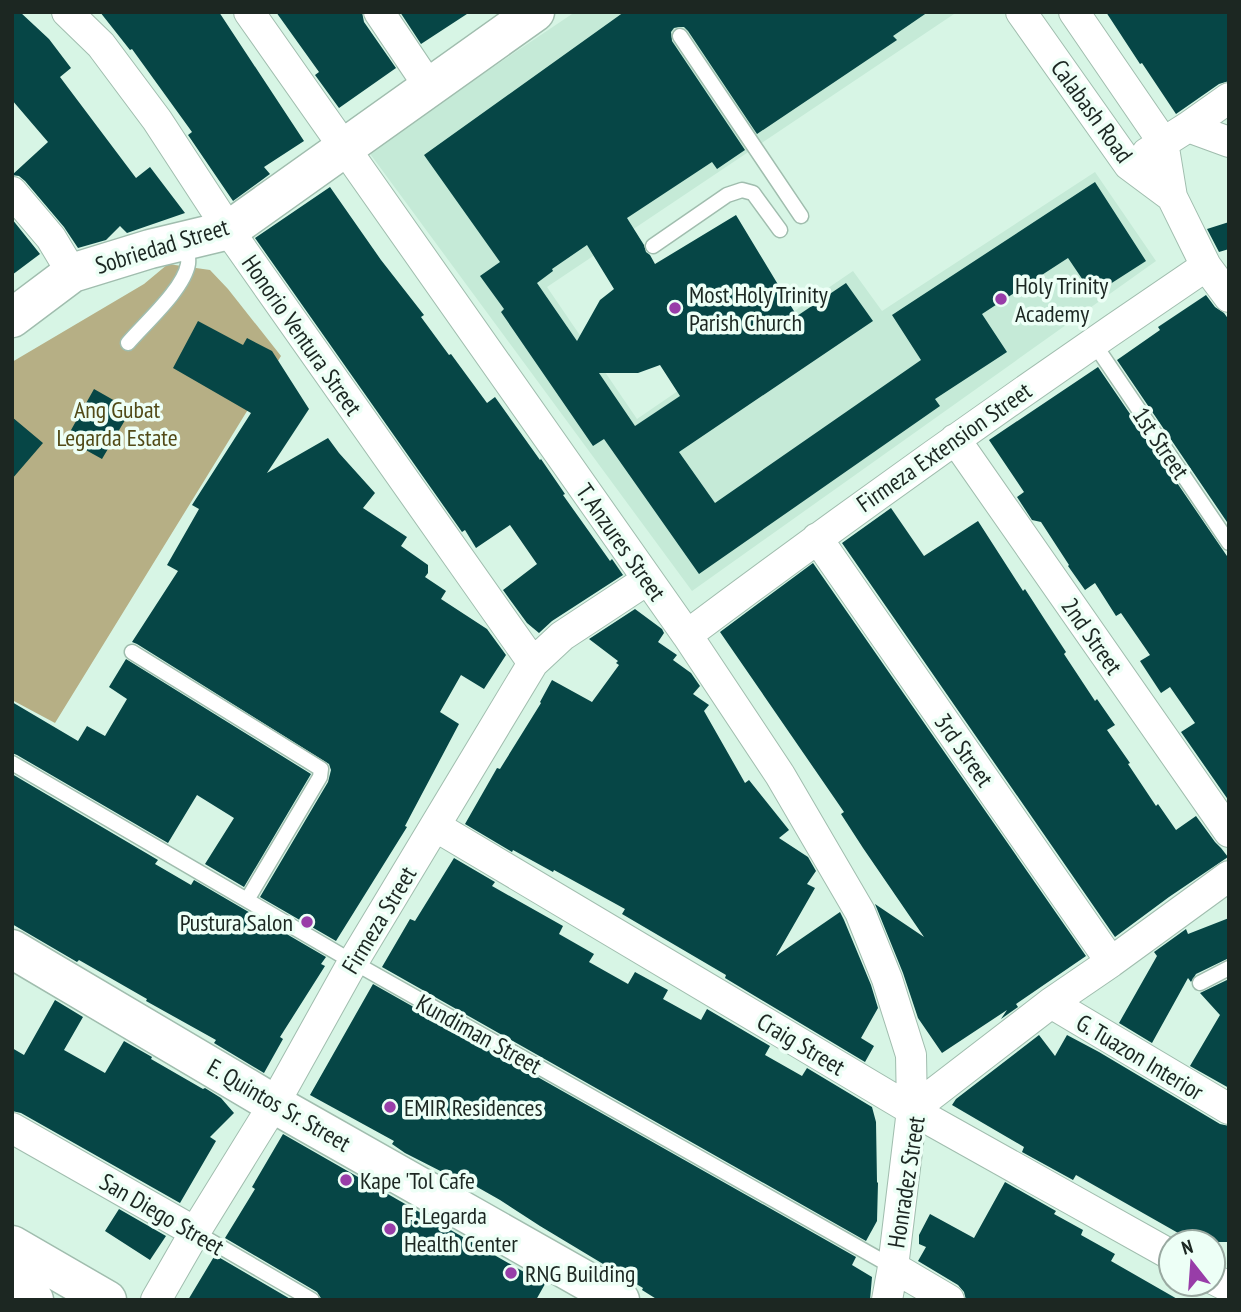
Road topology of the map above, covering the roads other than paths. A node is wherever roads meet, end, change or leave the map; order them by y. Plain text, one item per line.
1 (67, 12) edge
2 (249, 12) edge
3 (379, 12) edge
4 (535, 12) edge
5 (1021, 12) edge
6 (1074, 12) edge
7 (680, 36) dead end
8 (430, 88) junction
9 (1229, 98) edge
10 (1175, 135) junction
11 (1229, 142) edge
12 (345, 147) junction
13 (1129, 165) junction
14 (12, 192) edge
15 (1172, 197) junction
16 (801, 216) dead end
17 (229, 230) junction
18 (780, 230) dead end
19 (186, 241) junction
20 (653, 246) dead end
21 (1206, 266) junction
22 (72, 273) junction
23 (1229, 297) edge
24 (12, 318) edge
25 (1093, 342) junction
26 (128, 343) dead end
27 (955, 439) junction
28 (817, 538) junction
29 (1229, 543) edge
30 (646, 580) junction
31 (687, 635) junction
32 (132, 652) dead end
33 (533, 663) junction
34 (12, 763) edge
35 (436, 826) junction
36 (1229, 832) edge
37 (1229, 876) edge
38 (247, 900) junction
39 (12, 949) edge
40 (353, 962) junction
41 (1111, 962) junction
42 (1229, 968) edge
43 (1200, 984) dead end
44 (1051, 1003) junction
45 (274, 1104) junction
46 (1229, 1109) edge
47 (912, 1110) junction
48 (12, 1128) edge
49 (195, 1233) junction
50 (12, 1245) edge
51 (1157, 1247) edge
52 (893, 1267) junction
53 (12, 1287) edge
54 (34, 1300) edge
55 (107, 1300) edge
56 (156, 1300) edge
57 (312, 1300) edge
58 (620, 1300) edge
59 (887, 1300) edge
60 (949, 1300) edge

1 - 17 street, Honorio Ventura Street
2 - 12 street, T. Anzures Street
3 - 8 street
4 - 8 main road, Sobriedad Street
5 - 13 street, Calabash Road
6 - 10 street, Calabash Road
7 - 16 lane
8 - 12 main road, Sobriedad Street
9 - 10 street
10 - 11 street
10 - 13 street
10 - 15 street, Calabash Road
12 - 17 main road, Sobriedad Street
12 - 30 street, T. Anzures Street
13 - 15 street, Calabash Road
14 - 22 street
15 - 21 street
17 - 19 main road, Sobriedad Street
17 - 33 street, Honorio Ventura Street
18 - 20 lane
19 - 22 main road, Sobriedad Street
19 - 26 lane
21 - 23 street
21 - 25 street, Firmeza Extension Street
22 - 24 main road, Sobriedad Street
25 - 27 street, Firmeza Extension Street
25 - 29 lane, 1st Street
27 - 28 street, Firmeza Extension Street
27 - 36 street, 2nd Street
28 - 31 street, Firmeza Extension Street
28 - 41 street, 3rd Street
30 - 31 street, T. Anzures Street
30 - 33 street, Firmeza Street
31 - 47 street, T. Anzures Street
32 - 38 lane
33 - 35 street, Firmeza Street
34 - 38 lane, Kundiman Street
35 - 40 street, Firmeza Street
35 - 47 street, Craig Street
37 - 41 street, Honradez Street
38 - 40 lane, Kundiman Street
39 - 45 main road, E. Quintos Sr. Street
40 - 45 street, Firmeza Street
40 - 52 lane, Kundiman Street
41 - 44 street, Honradez Street
42 - 43 lane
44 - 46 street, G. Tuazon Interior
44 - 47 street, Honradez Street
45 - 49 street, Firmeza Street
45 - 58 main road, E. Quintos Sr. Street
47 - 51 street, Craig Street
47 - 52 street, Honradez Street
48 - 49 street, San Diego Street
49 - 56 street, Firmeza Street
49 - 57 lane, San Diego Street
50 - 55 main road
52 - 59 street, Honradez Street
52 - 60 street, Kundiman Street
53 - 54 main road

